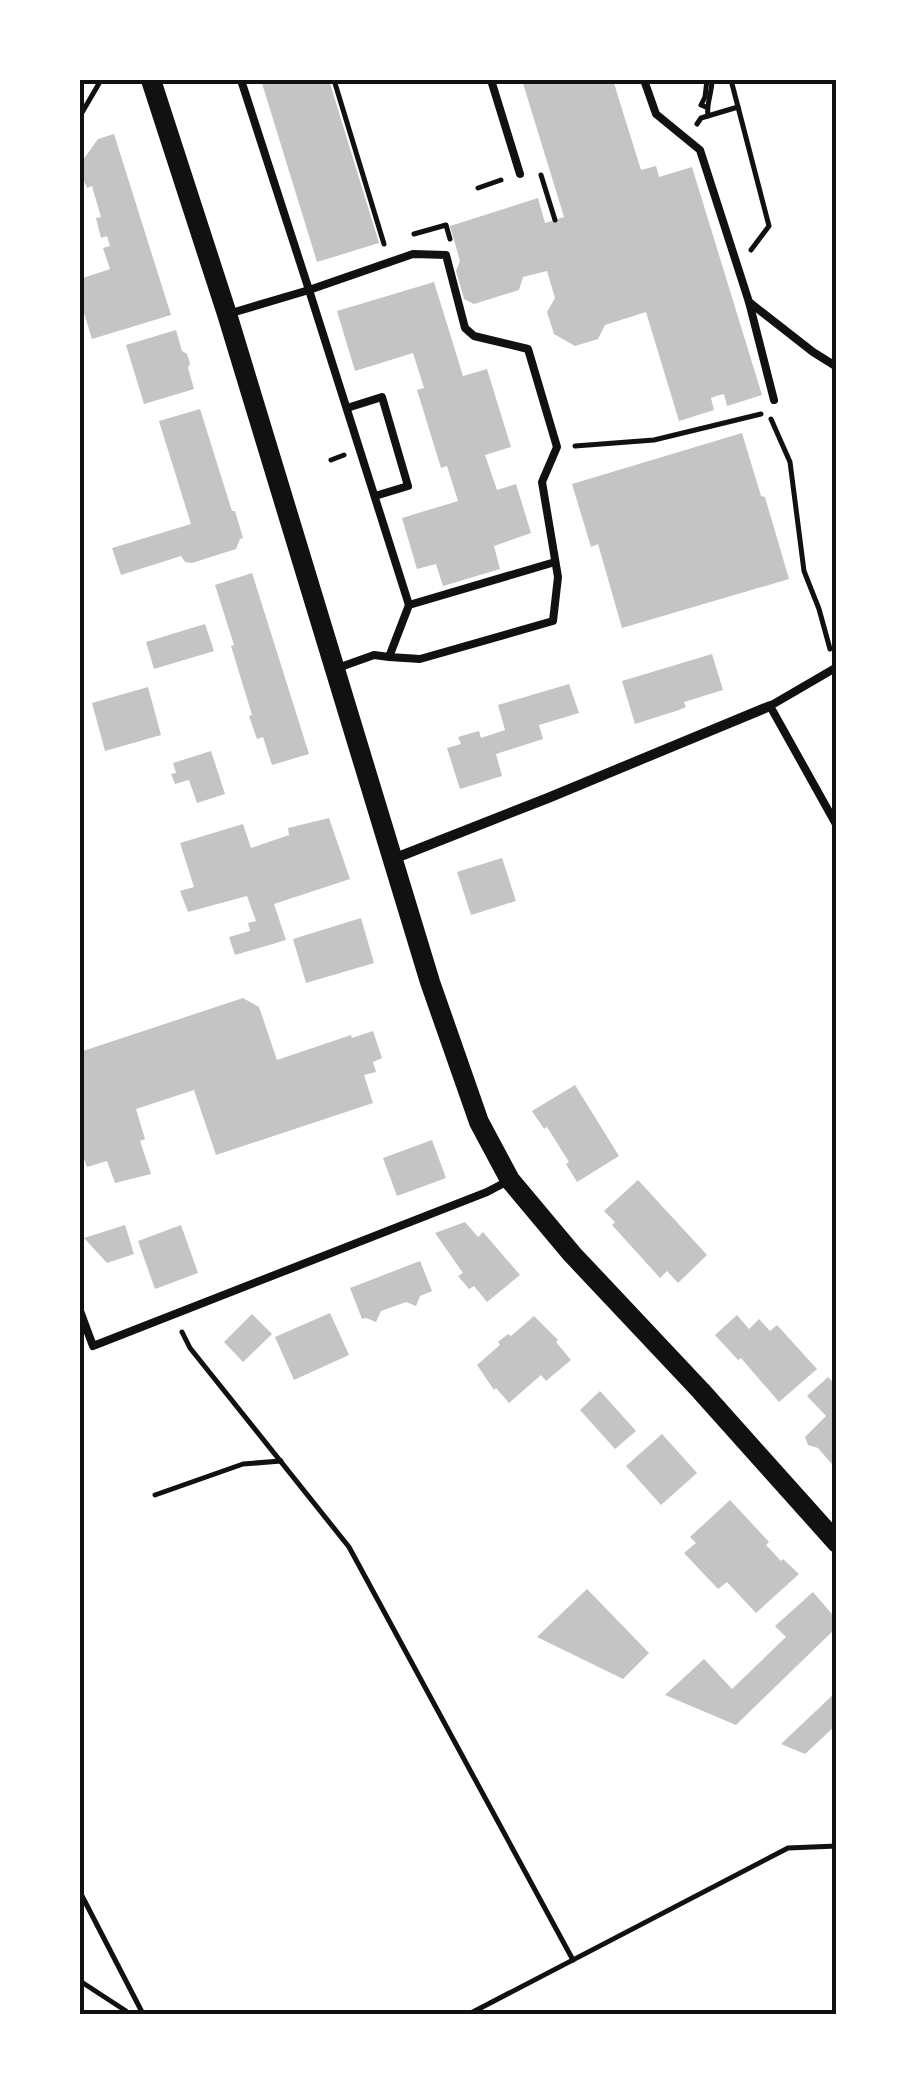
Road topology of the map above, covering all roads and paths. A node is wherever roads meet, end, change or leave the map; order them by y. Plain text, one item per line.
1 (101, 80) edge
2 (152, 80) edge
3 (241, 80) edge
4 (334, 80) edge
5 (490, 80) edge
6 (644, 80) edge
7 (709, 80) edge
8 (731, 80) edge
9 (738, 107) junction
10 (80, 116) edge
11 (520, 174) dead end
12 (500, 180) dead end
13 (478, 188) dead end
14 (546, 196) dead end
15 (555, 220) dead end
16 (383, 245) dead end
17 (737, 269) junction
18 (309, 290) junction
19 (749, 302) junction
20 (227, 314) junction
21 (837, 367) edge
22 (774, 400) dead end
23 (347, 408) junction
24 (776, 410) dead end
25 (767, 412) junction
26 (558, 448) junction
27 (342, 456) dead end
28 (331, 460) dead end
29 (374, 496) junction
30 (555, 562) junction
31 (409, 605) junction
32 (388, 657) junction
33 (335, 668) junction
34 (836, 668) edge
35 (770, 706) junction
36 (837, 826) edge
37 (392, 859) junction
38 (510, 1180) junction
39 (80, 1311) edge
40 (174, 1314) junction
41 (93, 1346) junction
42 (80, 1350) edge
43 (281, 1461) junction
44 (155, 1496) dead end
45 (837, 1544) edge
46 (837, 1846) edge
47 (80, 1892) edge
48 (573, 1960) junction
49 (80, 1981) edge
50 (127, 2014) edge
51 (143, 2014) edge
52 (469, 2014) edge

1 - 10 path
2 - 20 main road
3 - 18 lane
4 - 16 path
5 - 11 lane
6 - 17 lane
7 - 9 path
8 - 9 path
9 - 17 path
12 - 13 path
14 - 15 path
17 - 19 lane
18 - 20 lane
18 - 23 lane
18 - 26 lane
19 - 21 lane
19 - 22 lane
20 - 33 main road
23 - 29 lane
23 - 29 lane
24 - 25 path
25 - 26 path
25 - 34 path
26 - 30 lane
27 - 28 path
29 - 31 lane
30 - 31 lane
30 - 32 lane
31 - 32 lane
32 - 33 lane
33 - 37 main road
34 - 35 lane
35 - 36 lane
35 - 37 street
37 - 38 main road
38 - 40 lane
38 - 45 main road
39 - 41 lane
40 - 41 lane
40 - 43 path
41 - 42 lane
43 - 44 path
43 - 48 path
46 - 48 path
47 - 51 path
48 - 52 path
49 - 50 path

